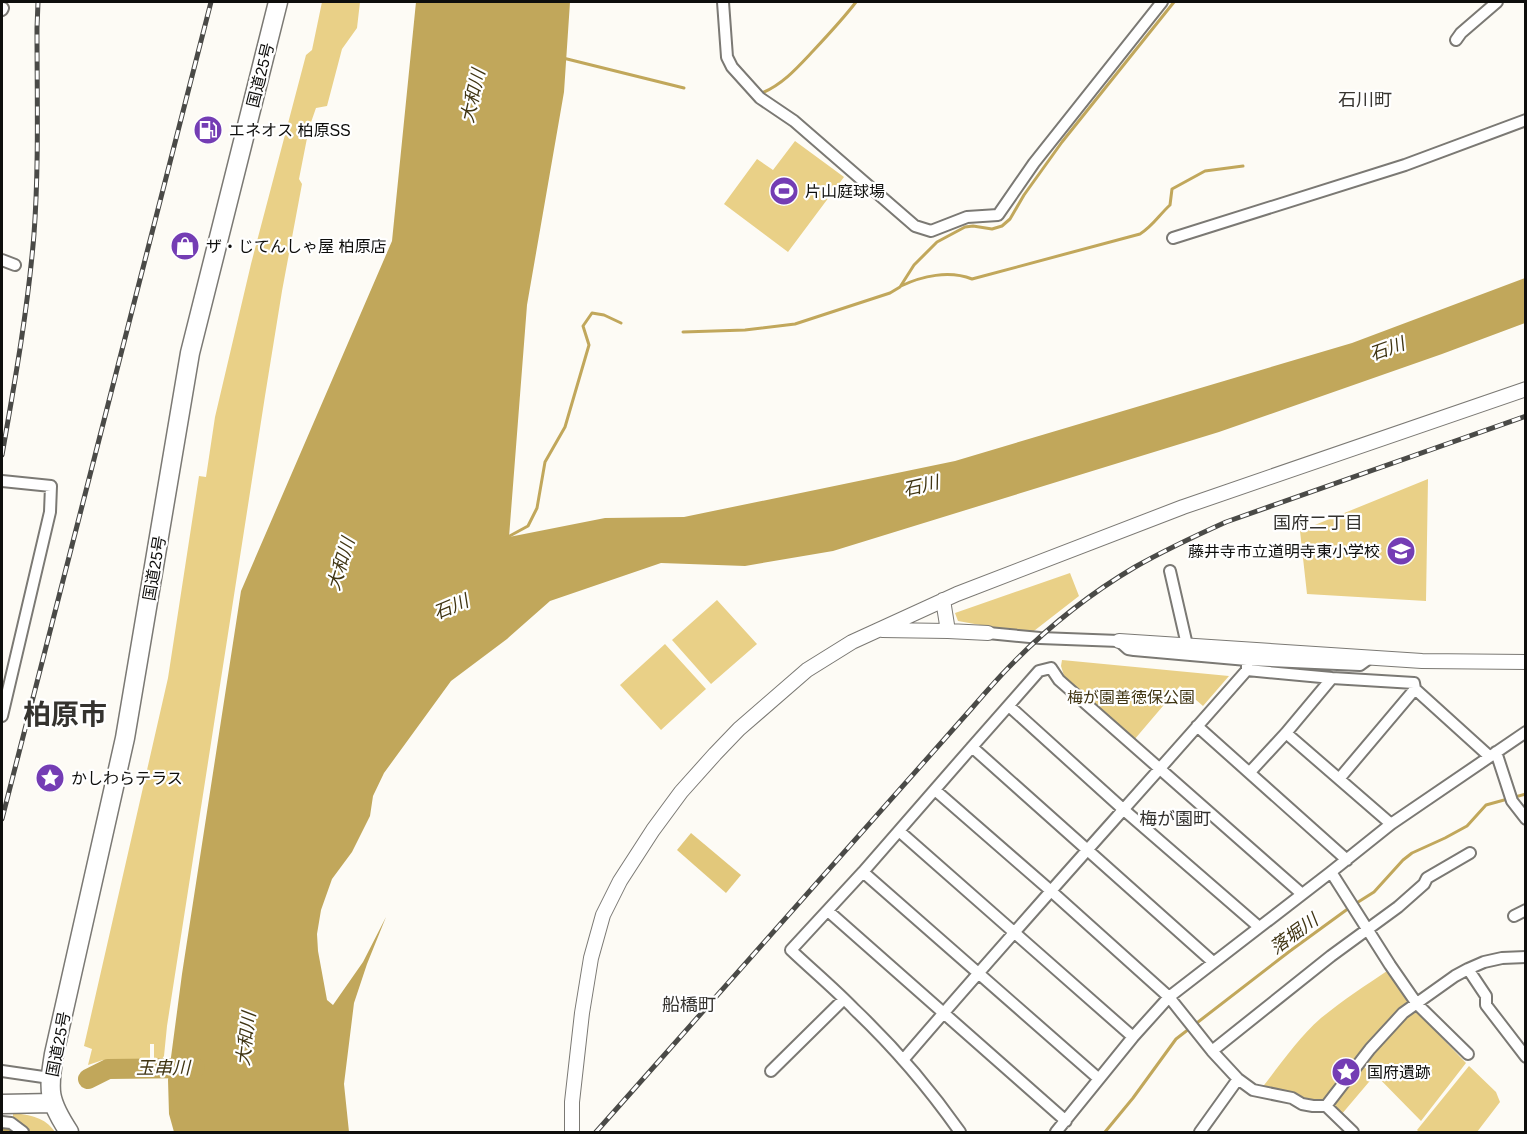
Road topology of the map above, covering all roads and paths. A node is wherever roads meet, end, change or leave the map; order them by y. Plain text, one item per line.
1 (278, 2) edge
2 (723, 2) edge
3 (1162, 2) edge
4 (1497, 2) edge
5 (1456, 40) dead end
6 (1526, 120) edge
7 (1173, 237) dead end
8 (2, 260) edge
9 (15, 265) dead end
10 (1526, 389) edge
11 (2, 481) edge
12 (1170, 571) dead end
13 (943, 600) junction
14 (875, 630) junction
15 (948, 631) junction
16 (988, 633) joint
17 (1119, 640) junction
18 (1187, 645) junction
19 (1371, 657) junction
20 (1526, 662) edge
21 (1247, 665) junction
22 (1332, 678) junction
23 (1415, 690) junction
24 (1009, 706) junction
25 (2, 717) edge
26 (1197, 726) junction
27 (1526, 732) edge
28 (1286, 733) junction
29 (972, 747) junction
30 (1492, 754) junction
31 (1161, 769) junction
32 (1250, 772) junction
33 (1339, 779) junction
34 (935, 790) junction
35 (1124, 810) junction
36 (1526, 819) edge
37 (1391, 824) junction
38 (899, 831) junction
39 (1087, 849) junction
40 (1470, 853) dead end
41 (1347, 860) junction
42 (863, 872) junction
43 (1331, 872) junction
44 (1051, 891) junction
45 (1302, 894) junction
46 (828, 910) junction
47 (1526, 910) edge
48 (1514, 916) dead end
49 (1259, 927) junction
50 (1368, 931) junction
51 (1015, 932) junction
52 (1526, 957) edge
53 (1213, 962) junction
54 (1468, 969) junction
55 (979, 973) junction
56 (1169, 997) junction
57 (844, 999) junction
58 (1418, 1004) junction
59 (944, 1012) junction
60 (1133, 1036) junction
61 (1212, 1051) junction
62 (1468, 1054) dead end
63 (1526, 1057) edge
64 (903, 1060) junction
65 (2, 1071) edge
66 (771, 1071) dead end
67 (50, 1078) junction
68 (1099, 1079) junction
69 (1238, 1079) junction
70 (52, 1103) junction
71 (9, 1104) edge
72 (1326, 1106) junction
73 (1066, 1121) junction
74 (2, 1122) edge
75 (23, 1132) edge
76 (69, 1132) edge
77 (572, 1132) edge
78 (960, 1132) edge
79 (1056, 1132) edge
80 (1200, 1132) edge
81 (1353, 1132) edge

1 - 67 highway, 国道25号
2 - 3 street
4 - 5 street
6 - 7 street
8 - 9 street
10 - 13 street
11 - 25 street
12 - 18 street
13 - 14 street
13 - 15 street
14 - 15 street
14 - 77 street
15 - 16 street
16 - 17 street
17 - 18 street
17 - 21 street
18 - 19 street
19 - 20 street
19 - 21 street
21 - 22 street
21 - 26 street
22 - 23 street
22 - 28 street
23 - 30 street
23 - 33 street
24 - 29 street
24 - 31 street
24 - 35 street
26 - 31 street
26 - 32 street
27 - 30 street
28 - 32 street
28 - 33 street
29 - 34 street
29 - 39 street
30 - 36 street
30 - 37 street
31 - 35 street
31 - 45 street
32 - 41 street
33 - 37 street
34 - 38 street
34 - 44 street
35 - 39 street
35 - 49 street
37 - 41 street
38 - 42 street
38 - 51 street
39 - 44 street
39 - 53 street
40 - 50 street
41 - 43 street
42 - 46 street
42 - 55 street
43 - 45 street
43 - 50 street
44 - 51 street
44 - 56 street
45 - 49 street
46 - 57 street
46 - 59 street
47 - 48 street
49 - 53 street
50 - 58 street
50 - 61 street
51 - 55 street
51 - 60 street
52 - 54 street
53 - 56 street
54 - 58 street
54 - 63 street
55 - 59 street
55 - 68 street
56 - 60 street
56 - 61 street
57 - 64 street
57 - 66 street
58 - 62 street
58 - 72 street
59 - 64 street
59 - 73 street
60 - 68 street
61 - 69 street
64 - 78 street
65 - 67 street
67 - 70 highway, 国道25号
68 - 73 street
69 - 72 street
69 - 80 street
70 - 71 highway
70 - 76 highway, 国道25号
72 - 81 street
73 - 79 street
74 - 75 street

